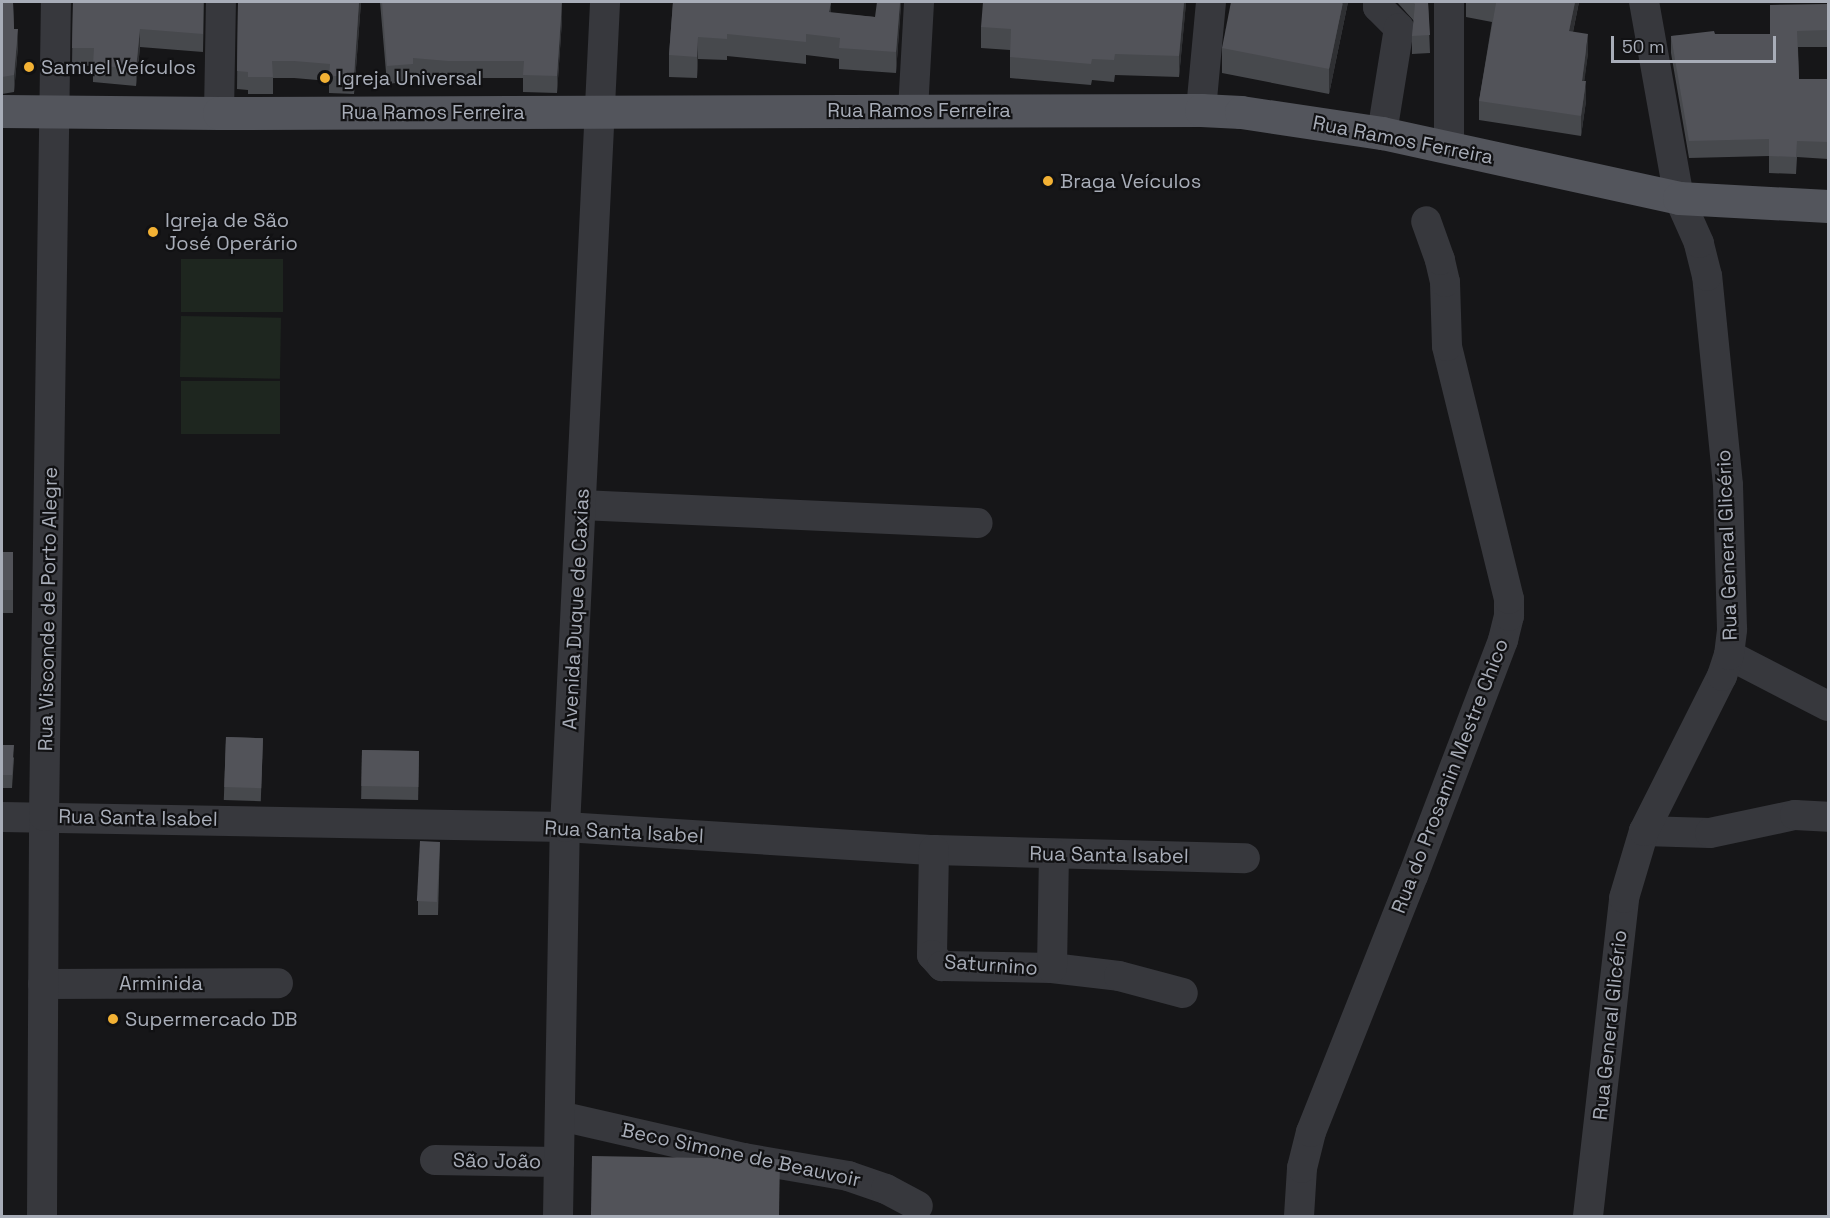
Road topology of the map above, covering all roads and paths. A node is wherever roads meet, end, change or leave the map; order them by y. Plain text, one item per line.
1 (56, 2) edge
2 (221, 2) edge
3 (605, 2) edge
4 (919, 2) edge
5 (1211, 2) edge
6 (1378, 2) edge
7 (1449, 2) edge
8 (1644, 2) edge
9 (56, 110) junction
10 (913, 110) junction
11 (1201, 110) junction
12 (2, 111) edge
13 (599, 111) junction
14 (219, 113) junction
15 (1382, 133) junction
16 (1449, 148) junction
17 (1679, 198) junction
18 (1828, 206) edge
19 (1426, 221) dead end
20 (581, 505) junction
21 (978, 522) dead end
22 (1729, 655) junction
23 (1828, 706) edge
24 (44, 816) junction
25 (2, 817) edge
26 (1828, 817) edge
27 (565, 827) junction
28 (1644, 831) junction
29 (934, 850) junction
30 (1054, 854) junction
31 (1245, 858) dead end
32 (1052, 968) junction
33 (278, 983) dead end
34 (43, 984) junction
35 (1183, 993) dead end
36 (560, 1116) junction
37 (435, 1160) dead end
38 (559, 1162) junction
39 (918, 1206) dead end
40 (42, 1216) edge
41 (558, 1216) edge
42 (1299, 1216) edge
43 (1588, 1216) edge

1 - 9 street, Rua Visconde de Porto Alegre
2 - 14 street
3 - 13 street, Avenida Duque de Caxias
4 - 10 street
5 - 11 street
6 - 15 street
7 - 16 street
8 - 17 street, Rua General Glicério
9 - 12 main road, Rua Ramos Ferreira
9 - 14 main road, Rua Ramos Ferreira
9 - 24 street, Rua Visconde de Porto Alegre
10 - 11 main road, Rua Ramos Ferreira
10 - 13 main road, Rua Ramos Ferreira
11 - 15 main road, Rua Ramos Ferreira
13 - 14 main road, Rua Ramos Ferreira
13 - 20 street, Avenida Duque de Caxias
15 - 16 main road, Rua Ramos Ferreira
16 - 17 main road, Rua Ramos Ferreira
17 - 18 main road, Rua Ramos Ferreira
17 - 22 street, Rua General Glicério
19 - 42 street, Rua do Prosamin Mestre Chico
20 - 21 street
20 - 27 street, Avenida Duque de Caxias
22 - 23 street
22 - 28 street, Rua General Glicério
24 - 25 street, Rua Santa Isabel
24 - 27 street, Rua Santa Isabel
24 - 34 street, Rua Visconde de Porto Alegre
26 - 28 street
27 - 29 street, Rua Santa Isabel
27 - 36 street, Avenida Duque de Caxias
28 - 43 street, Rua General Glicério
29 - 30 street, Rua Santa Isabel
29 - 32 street, Saturnino
30 - 31 street, Rua Santa Isabel
30 - 32 street, Saturnino
32 - 35 street, Saturnino
33 - 34 street, Arminida
34 - 40 street, Rua Visconde de Porto Alegre
36 - 38 street, Avenida Duque de Caxias
36 - 39 street, Beco Simone de Beauvoir
37 - 38 street, São João
38 - 41 street, Avenida Duque de Caxias

